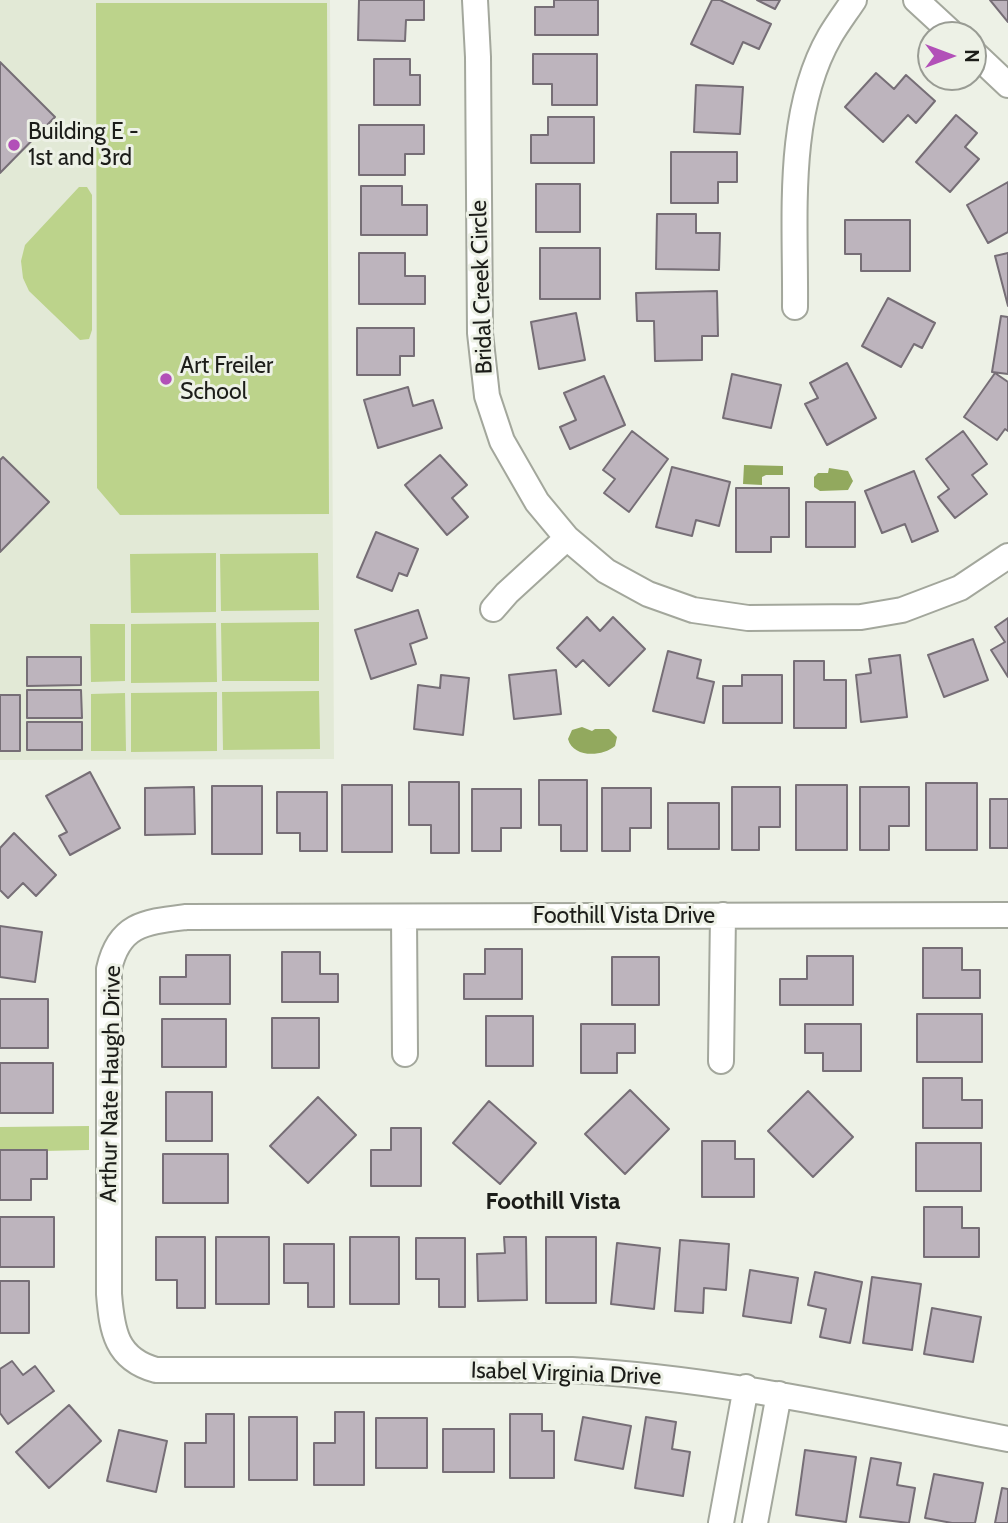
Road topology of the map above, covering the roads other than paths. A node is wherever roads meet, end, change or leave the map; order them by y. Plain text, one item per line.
1 (475, 0) edge
2 (854, 0) edge
3 (916, 0) edge
4 (939, 21) edge
5 (987, 65) edge
6 (1008, 85) edge
7 (795, 307) dead end
8 (567, 538) junction
9 (1008, 556) edge
10 (493, 609) dead end
11 (723, 915) junction
12 (1008, 915) edge
13 (239, 917) joint
14 (404, 917) junction
15 (405, 1054) dead end
16 (721, 1060) dead end
17 (124, 1352) joint
18 (746, 1387) junction
19 (779, 1394) junction
20 (1008, 1439) edge
21 (721, 1523) edge
22 (755, 1523) edge

1 - 8 street, Bridal Creek Circle
2 - 7 street
3 - 4 street
5 - 6 street
8 - 9 street, Bridal Creek Circle
8 - 10 street
11 - 12 street, Foothill Vista Drive
11 - 14 street, Foothill Vista Drive
11 - 16 street
13 - 14 street, Foothill Vista Drive
13 - 17 street, Arthur Nate Haugh Drive
14 - 15 street
17 - 18 street, Isabel Virginia Drive
18 - 19 street, Isabel Virginia Drive
18 - 21 street
19 - 20 street, Isabel Virginia Drive
19 - 22 street

